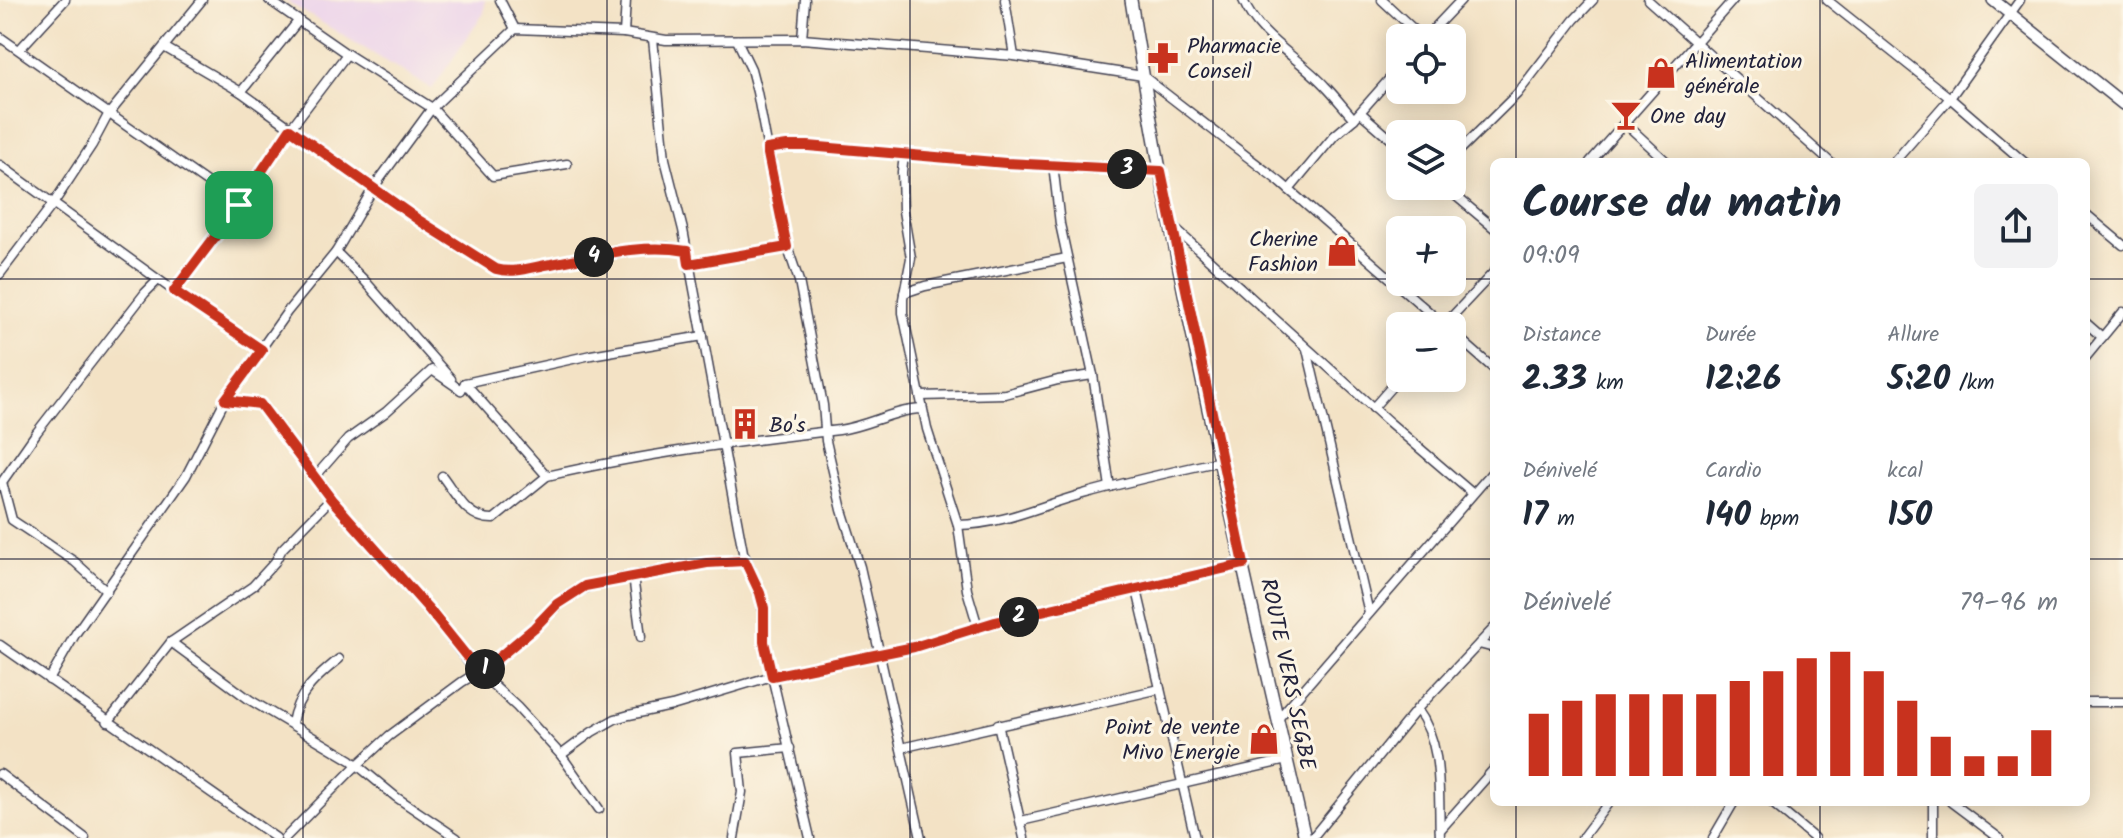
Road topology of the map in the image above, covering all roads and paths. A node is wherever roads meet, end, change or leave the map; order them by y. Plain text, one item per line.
1 (65, 0) edge
2 (202, 0) edge
3 (269, 0) edge
4 (500, 0) edge
5 (626, 0) edge
6 (805, 0) edge
7 (1005, 0) edge
8 (1131, 0) edge
9 (1243, 0) edge
10 (1382, 0) edge
11 (1461, 0) edge
12 (1593, 0) edge
13 (1648, 0) edge
14 (1733, 0) edge
15 (1827, 0) edge
16 (1993, 0) edge
17 (2020, 0) edge
18 (2009, 13) junction
19 (299, 20) junction
20 (1409, 24) edge
21 (1438, 24) edge
22 (515, 29) junction
23 (624, 33) junction
24 (0, 37) edge
25 (653, 39) junction
26 (802, 39) junction
27 (737, 40) junction
28 (1695, 43) junction
29 (164, 47) junction
30 (20, 49) junction
31 (347, 54) junction
32 (1014, 56) junction
33 (1143, 76) junction
34 (1386, 83) edge
35 (241, 92) junction
36 (1950, 98) junction
37 (2123, 104) edge
38 (432, 108) junction
39 (108, 115) junction
40 (1358, 116) junction
41 (1626, 124) junction
42 (290, 129) junction
43 (1386, 137) edge
44 (1466, 144) edge
45 (767, 149) junction
46 (904, 155) junction
47 (1594, 158) edge
48 (1663, 158) edge
49 (1825, 158) edge
50 (1898, 158) edge
51 (2019, 158) edge
52 (567, 164) dead end
53 (1053, 164) junction
54 (0, 165) edge
55 (1161, 171) junction
56 (374, 187) junction
57 (1289, 190) junction
58 (1461, 200) edge
59 (53, 204) junction
60 (239, 205) junction
61 (2090, 217) edge
62 (1490, 225) edge
63 (1172, 226) junction
64 (2123, 245) edge
65 (787, 247) junction
66 (687, 251) junction
67 (336, 252) junction
68 (1067, 258) junction
69 (689, 264) junction
70 (0, 274) edge
71 (1490, 277) edge
72 (158, 280) junction
73 (174, 291) junction
74 (904, 293) junction
75 (1428, 312) edge
76 (1457, 312) edge
77 (2123, 312) edge
78 (2090, 326) edge
79 (703, 336) junction
80 (2102, 337) junction
81 (1466, 344) edge
82 (1307, 348) junction
83 (262, 350) junction
84 (2090, 352) edge
85 (1490, 365) edge
86 (1093, 375) junction
87 (463, 386) junction
88 (1387, 392) edge
89 (920, 396) junction
90 (225, 400) junction
91 (1373, 408) junction
92 (922, 409) junction
93 (824, 430) junction
94 (723, 445) junction
95 (1221, 461) junction
96 (1490, 474) edge
97 (442, 476) dead end
98 (547, 476) junction
99 (314, 478) junction
100 (1110, 487) junction
101 (1472, 493) junction
102 (331, 499) junction
103 (4, 506) edge
104 (958, 525) junction
105 (745, 561) junction
106 (1244, 564) junction
107 (633, 576) junction
108 (1137, 590) junction
109 (107, 591) junction
110 (1369, 613) junction
111 (978, 627) junction
112 (1490, 632) edge
113 (641, 637) dead end
114 (171, 642) junction
115 (1479, 644) junction
116 (0, 645) edge
117 (1490, 647) edge
118 (878, 653) junction
119 (339, 659) dead end
120 (480, 673) junction
121 (772, 676) junction
122 (49, 680) junction
123 (1160, 689) junction
124 (2090, 702) edge
125 (2123, 702) edge
126 (1417, 709) junction
127 (1277, 720) junction
128 (108, 722) junction
129 (292, 723) junction
130 (998, 724) junction
131 (790, 748) junction
132 (901, 748) junction
133 (561, 755) junction
134 (1287, 760) junction
135 (357, 765) junction
136 (0, 774) edge
137 (1490, 774) edge
138 (1182, 784) junction
139 (1606, 806) edge
140 (1732, 806) edge
141 (1776, 806) edge
142 (1933, 806) edge
143 (1956, 806) edge
144 (599, 809) dead end
145 (1021, 821) junction
146 (1440, 834) edge
147 (85, 838) edge
148 (276, 838) edge
149 (285, 838) edge
150 (457, 838) edge
151 (734, 838) edge
152 (810, 838) edge
153 (921, 838) edge
154 (1024, 838) edge
155 (1195, 838) edge
156 (1305, 838) edge
157 (1312, 838) edge
158 (1582, 838) edge
159 (1713, 838) edge
160 (1814, 838) edge
161 (1933, 838) edge
162 (1999, 838) edge

1 - 30 street
2 - 29 street
3 - 19 street
4 - 22 street
5 - 23 street
6 - 26 street
7 - 32 street
8 - 33 main road, ROUTE VERS SEGBE
9 - 40 street
10 - 20 street
11 - 21 street
12 - 44 street
13 - 28 street
14 - 28 street
15 - 36 street
16 - 18 main road
17 - 18 street
18 - 36 street
18 - 37 main road
19 - 31 street
19 - 35 street
22 - 23 street
22 - 38 street
23 - 25 street
24 - 30 street
25 - 27 street
25 - 66 street
26 - 27 street
26 - 32 street
27 - 45 street
28 - 41 street
28 - 49 street
29 - 35 street
29 - 39 street
30 - 39 street
31 - 38 street
31 - 42 street
32 - 33 street
33 - 55 main road, ROUTE VERS SEGBE
33 - 57 street
34 - 40 street
35 - 42 street
36 - 50 street
36 - 51 street
38 - 52 street
38 - 56 street
39 - 59 street
39 - 60 street
40 - 43 street
40 - 57 street
41 - 47 street
41 - 48 street
42 - 56 street
42 - 60 street
45 - 46 street
45 - 65 street
46 - 53 street
46 - 74 street
53 - 55 street
53 - 68 street
54 - 59 street
55 - 63 main road, ROUTE VERS SEGBE
56 - 66 street
56 - 67 street
57 - 75 street
58 - 62 street
59 - 70 street
59 - 72 street
60 - 73 street
61 - 64 street
63 - 82 street
63 - 95 main road, ROUTE VERS SEGBE
65 - 69 street
65 - 93 street
66 - 69 street
67 - 83 street
67 - 87 street
68 - 74 street
68 - 86 street
69 - 79 street
71 - 76 street
72 - 73 street
72 - 103 street
73 - 83 street
74 - 89 street
77 - 80 street
78 - 80 street
79 - 87 street
79 - 94 street
80 - 84 street
81 - 85 street
82 - 91 street
82 - 110 street
83 - 90 street
86 - 89 street
86 - 100 street
87 - 98 street
87 - 99 street
88 - 91 street
89 - 92 street
90 - 99 street
90 - 109 street
91 - 101 street
92 - 93 street
92 - 104 street
93 - 94 street
93 - 118 street
94 - 98 street
94 - 105 street
95 - 100 street
95 - 106 main road, ROUTE VERS SEGBE
96 - 101 street
97 - 98 street
99 - 102 street
100 - 104 street
101 - 110 street
102 - 114 street
102 - 120 street
103 - 109 street
104 - 111 street
105 - 107 street
105 - 121 street
106 - 108 street
106 - 127 main road, ROUTE VERS SEGBE
107 - 113 street
107 - 120 street
108 - 111 street
108 - 123 street
109 - 122 street
110 - 127 street
111 - 118 street
112 - 115 street
114 - 128 street
114 - 129 street
115 - 117 street
115 - 126 street
116 - 122 street
118 - 121 street
118 - 132 street
119 - 129 street
120 - 133 street
120 - 135 street
121 - 131 street
121 - 133 street
122 - 128 street
123 - 130 street
123 - 138 street
124 - 125 street
126 - 146 street
126 - 157 street
127 - 134 main road, ROUTE VERS SEGBE
128 - 148 street
129 - 135 street
130 - 132 street
130 - 145 street
131 - 151 street
131 - 152 street
132 - 153 street
133 - 144 street
134 - 138 street
134 - 156 main road, ROUTE VERS SEGBE
135 - 149 street
135 - 150 street
136 - 147 street
137 - 146 street
138 - 145 street
138 - 155 street
139 - 158 street
140 - 159 street
141 - 160 street
142 - 161 street
143 - 162 street
145 - 154 street

